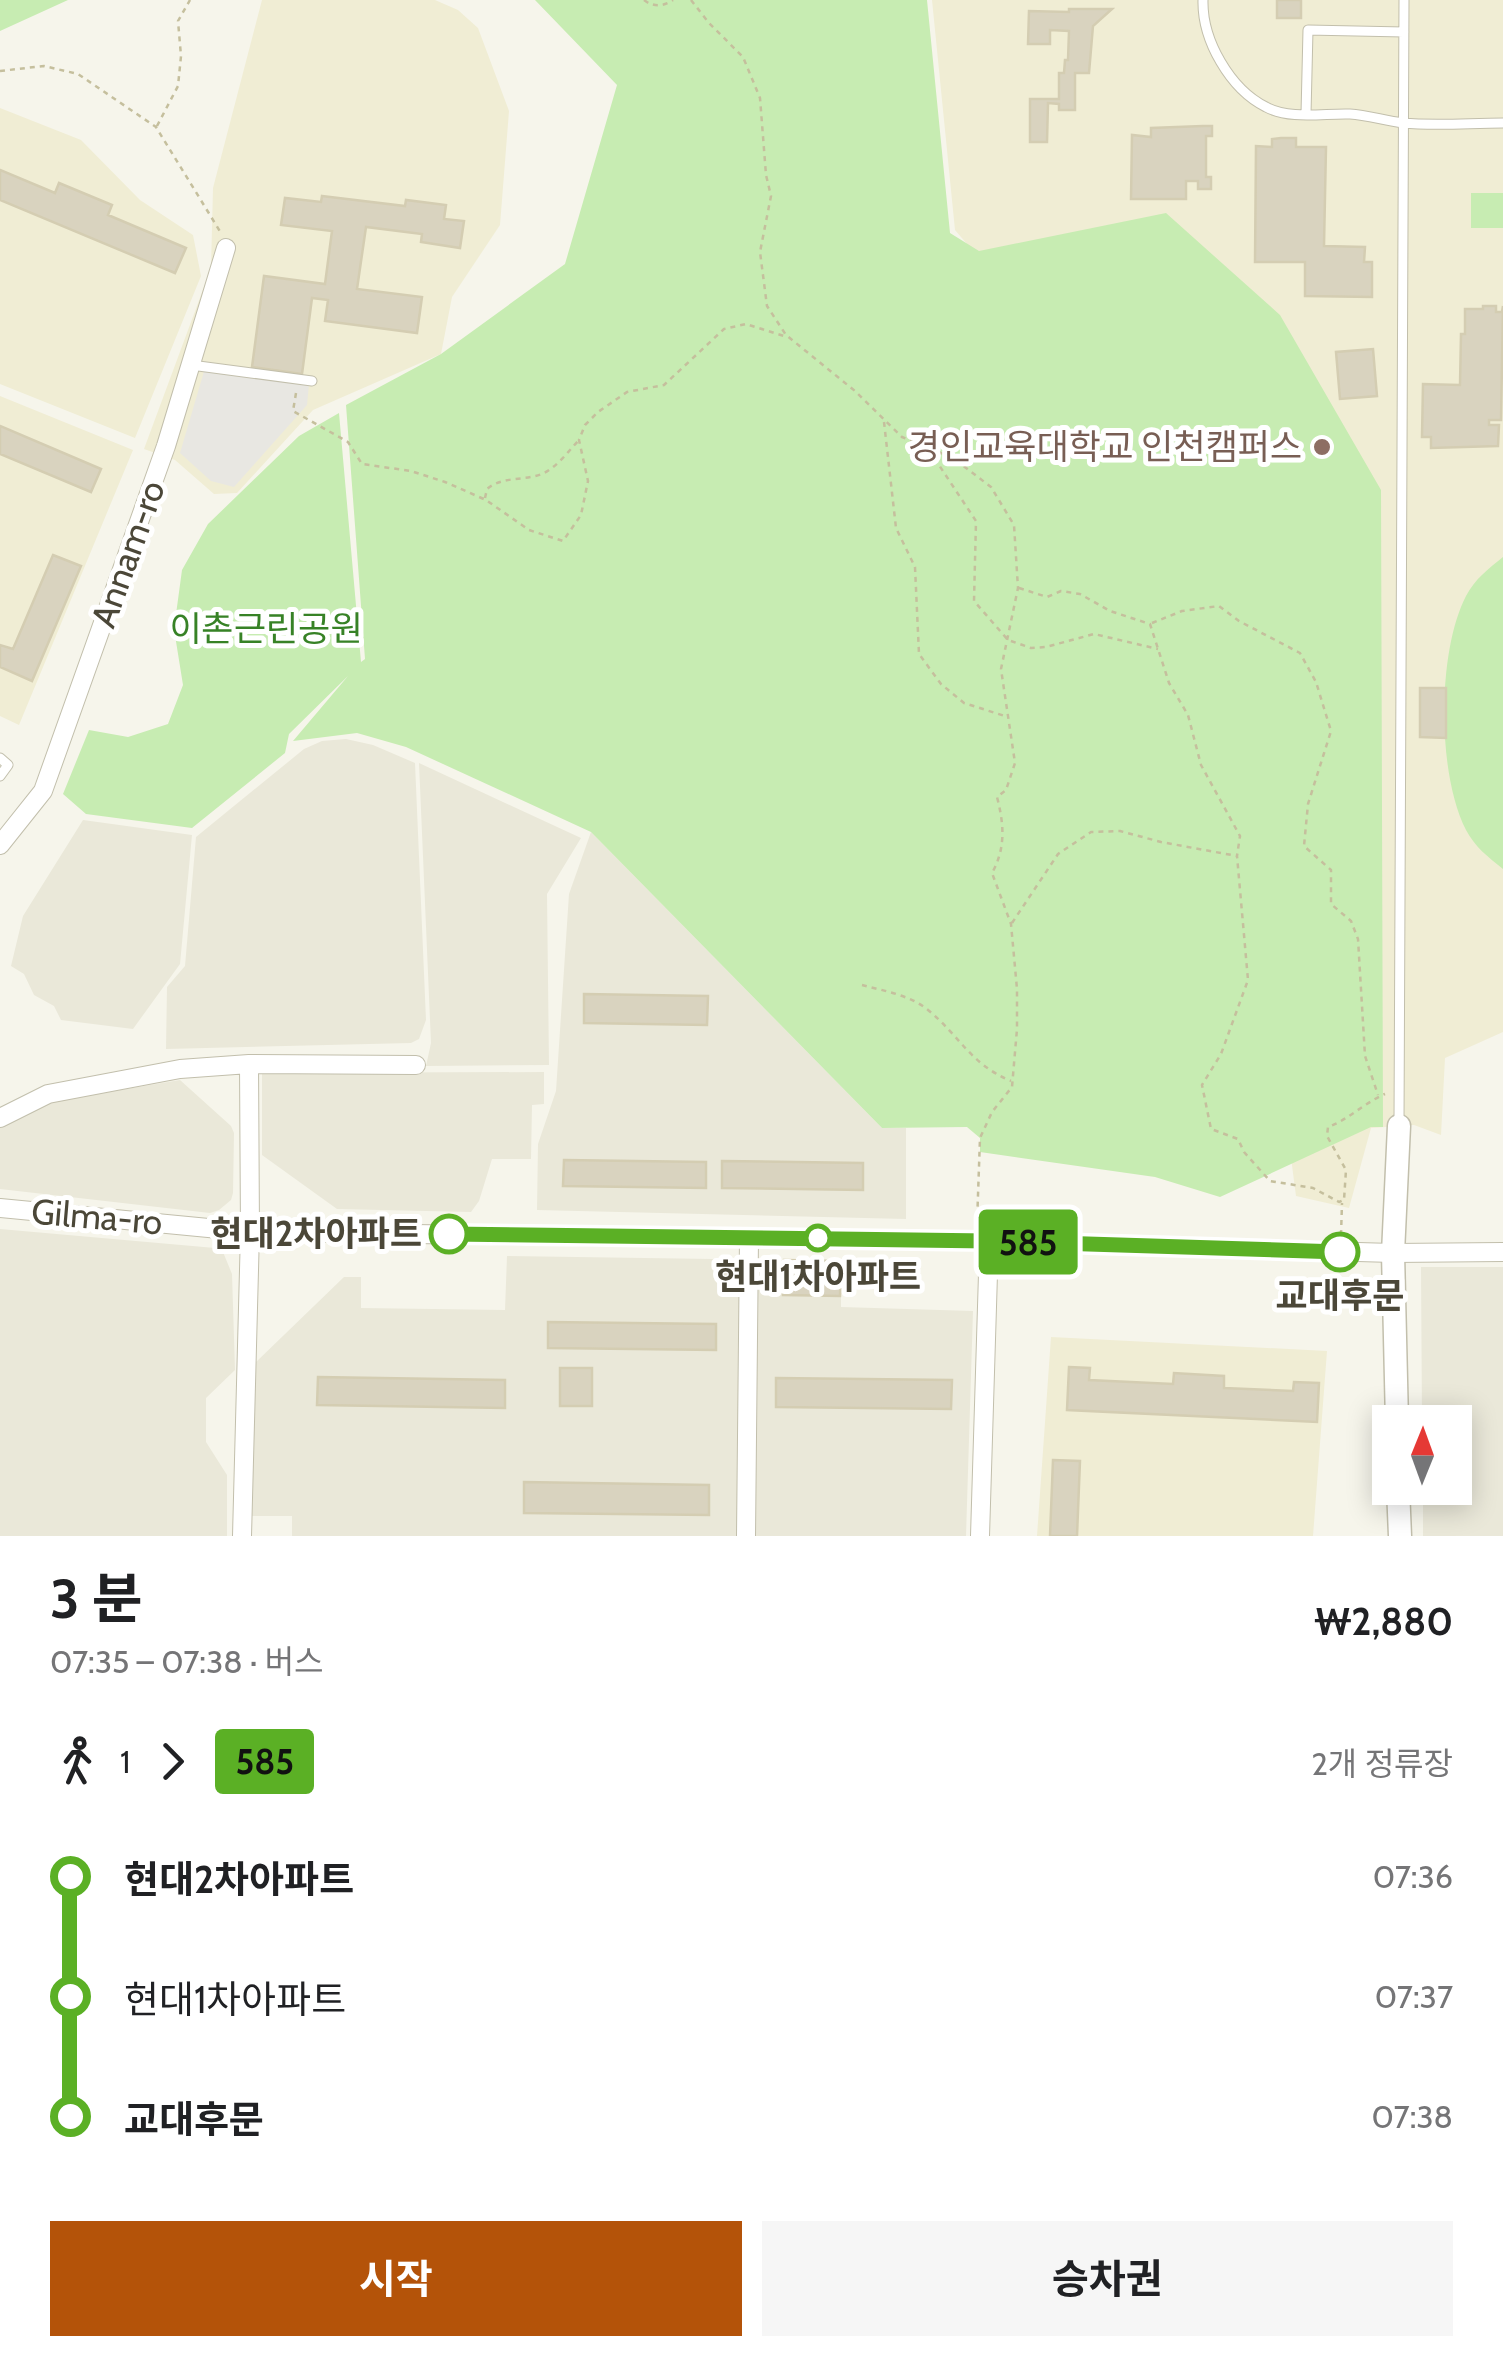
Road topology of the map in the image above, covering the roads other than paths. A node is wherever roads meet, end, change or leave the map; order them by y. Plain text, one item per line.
1 (1203, 0) edge
2 (1404, 0) edge
3 (1404, 32) junction
4 (1306, 114) junction
5 (1404, 123) junction
6 (1503, 123) edge
7 (226, 248) road end
8 (191, 365) junction
9 (312, 382) dead end
10 (0, 758) edge
11 (0, 776) edge
12 (0, 845) edge
13 (249, 1064) junction
14 (416, 1065) dead end
15 (0, 1118) edge
16 (1400, 1126) joint
17 (0, 1208) edge
18 (250, 1232) junction
19 (749, 1238) junction
20 (982, 1241) junction
21 (1503, 1252) edge
22 (1393, 1253) junction
23 (1397, 1405) edge
24 (1399, 1505) edge
25 (242, 1536) edge
26 (746, 1536) edge
27 (980, 1536) edge
28 (1400, 1536) edge

1 - 4 lane
2 - 3 lane
3 - 4 lane
3 - 5 lane
4 - 5 lane
5 - 6 lane
5 - 16 lane
7 - 8 street, Annam-ro
8 - 9 lane
8 - 12 street, Annam-ro
10 - 11 lane
13 - 14 street
13 - 15 street
13 - 18 street
16 - 22 street
17 - 18 street, Gilma-ro
18 - 19 street, Gilma-ro
18 - 25 street
19 - 20 street, Gilma-ro
19 - 26 street
20 - 22 street, Gilma-ro
20 - 27 street
21 - 22 street, Gilma-ro
22 - 23 street
24 - 28 street

